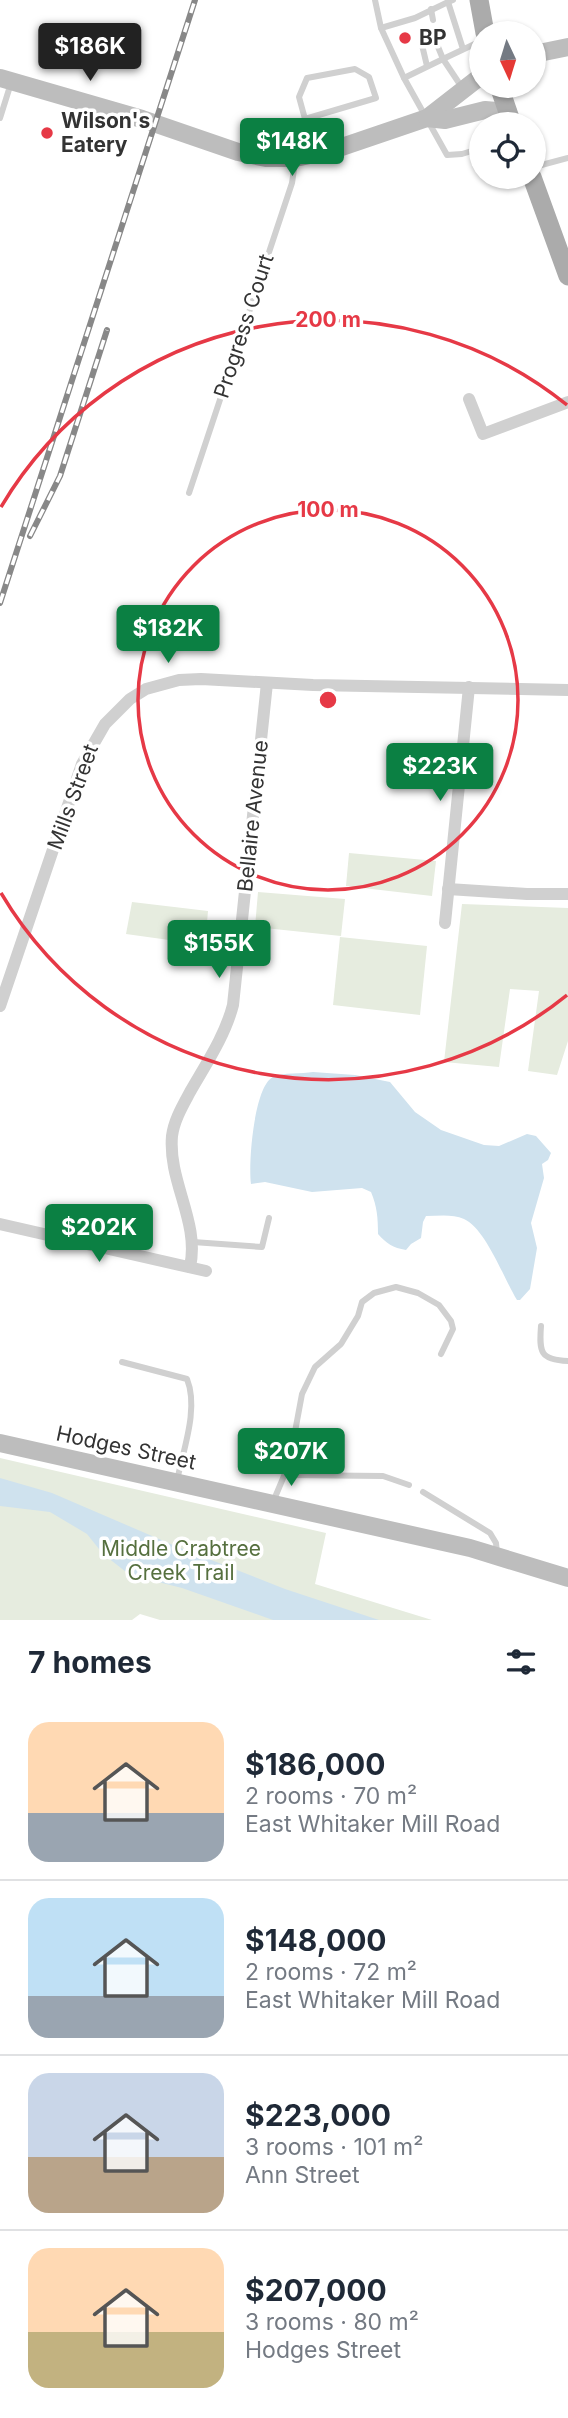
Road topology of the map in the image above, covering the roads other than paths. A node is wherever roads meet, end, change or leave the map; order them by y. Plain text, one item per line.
1 (375, 0) edge
2 (479, 0) edge
3 (450, 1) edge
4 (431, 9) junction
5 (433, 20) dead end
6 (483, 21) edge
7 (381, 28) junction
8 (436, 42) dead end
9 (422, 45) dead end
10 (469, 46) edge
11 (568, 47) edge
12 (463, 49) junction
13 (546, 52) edge
14 (443, 59) junction
15 (427, 66) junction
16 (404, 78) junction
17 (6, 80) edge
18 (469, 87) edge
19 (464, 91) junction
20 (469, 114) edge
21 (0, 118) edge
22 (427, 118) junction
23 (305, 119) junction
24 (469, 152) edge
25 (315, 154) junction
26 (295, 158) junction
27 (568, 158) edge
28 (546, 164) edge
29 (536, 189) edge
30 (568, 276) edge
31 (469, 399) dead end
32 (568, 402) edge
33 (189, 493) dead end
34 (267, 683) junction
35 (469, 687) junction
36 (568, 690) edge
37 (448, 888) junction
38 (568, 894) edge
39 (445, 923) dead end
40 (0, 1006) edge
41 (269, 1218) dead end
42 (0, 1224) edge
43 (193, 1242) junction
44 (190, 1267) junction
45 (206, 1271) dead end
46 (541, 1326) dead end
47 (441, 1354) dead end
48 (568, 1361) edge
49 (122, 1362) dead end
50 (0, 1443) edge
51 (285, 1475) junction
52 (176, 1483) junction
53 (410, 1485) dead end
54 (423, 1492) dead end
55 (272, 1504) junction
56 (497, 1555) junction
57 (568, 1578) edge

1 - 7 lane
2 - 6 main road
3 - 4 lane
3 - 12 lane
4 - 5 lane
4 - 7 lane
7 - 16 lane
8 - 14 lane
9 - 15 lane
10 - 12 lane
11 - 13 main road
12 - 14 lane
14 - 15 lane
14 - 19 lane
15 - 16 lane
16 - 22 lane
17 - 21 lane
17 - 26 main road
18 - 19 main road
19 - 22 main road
20 - 22 main road
22 - 24 lane
22 - 25 main road
23 - 23 lane
23 - 25 lane
25 - 26 main road
26 - 33 lane, Progress Court
27 - 28 lane
29 - 30 main road
31 - 32 street
34 - 35 street, Mills Street
34 - 40 street, Mills Street
34 - 43 street, Bellaire Avenue
35 - 36 street, Mills Street
35 - 37 street
37 - 38 street
37 - 39 street
41 - 43 lane
42 - 44 street
43 - 44 street, Bellaire Avenue
44 - 45 street
46 - 48 lane
47 - 51 lane
49 - 52 lane
50 - 52 main road, Hodges Street
51 - 53 lane
51 - 55 lane
52 - 55 main road, Hodges Street
54 - 56 lane
55 - 56 main road, Hodges Street
56 - 57 main road, Hodges Street

